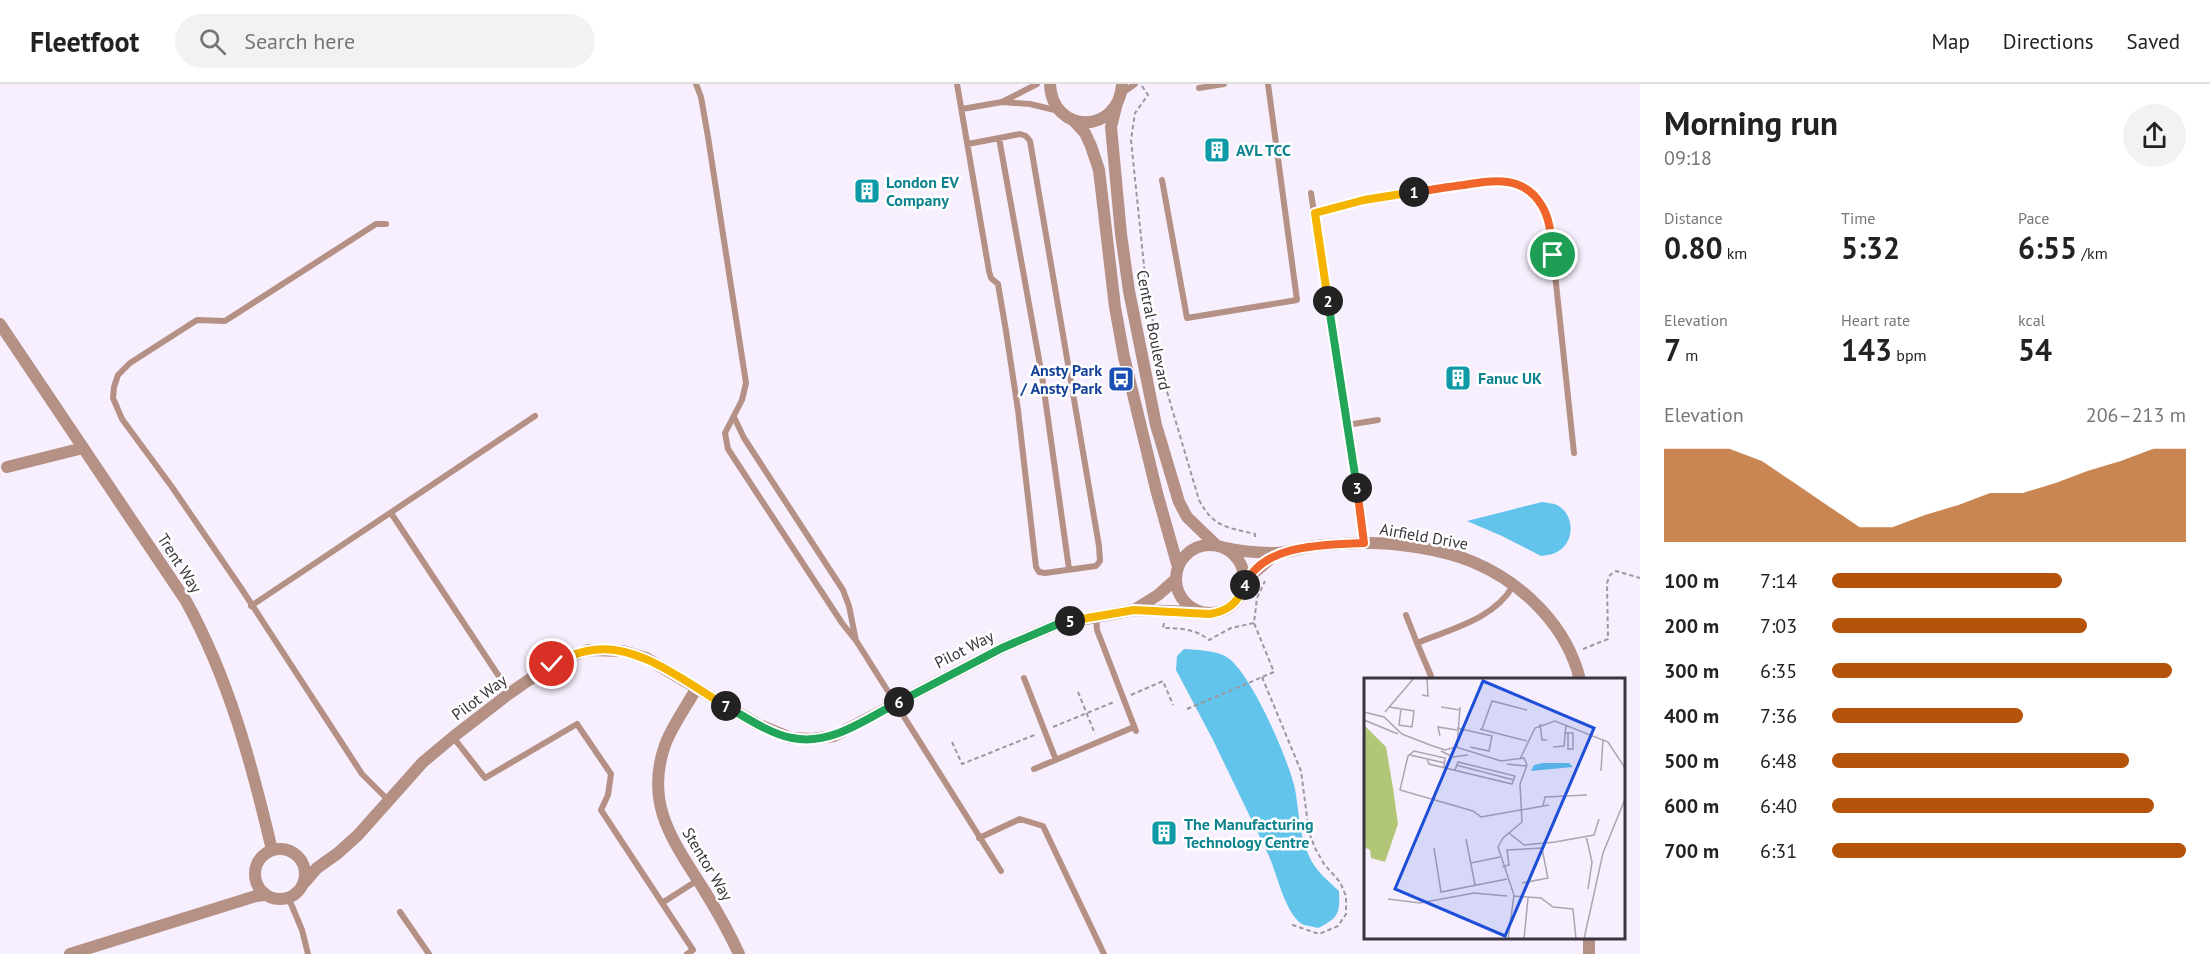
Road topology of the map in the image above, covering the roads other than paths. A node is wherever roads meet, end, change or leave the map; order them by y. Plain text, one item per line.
1 (696, 84) edge
2 (957, 84) edge
3 (1037, 84) edge
4 (1050, 84) edge
5 (1135, 84) edge
6 (1224, 84) edge
7 (1268, 84) edge
8 (1199, 88) dead end
9 (1120, 94) edge
10 (1002, 102) junction
11 (962, 109) junction
12 (1060, 111) junction
13 (1073, 120) junction
14 (999, 138) junction
15 (968, 144) junction
16 (1162, 180) dead end
17 (1311, 193) dead end
18 (1315, 213) junction
19 (386, 224) dead end
20 (0, 324) edge
21 (535, 416) dead end
22 (734, 417) junction
23 (1378, 420) dead end
24 (1347, 425) junction
25 (83, 448) junction
26 (1574, 453) dead end
27 (7, 467) dead end
28 (391, 513) junction
29 (1364, 543) junction
30 (1219, 546) junction
31 (1277, 553) junction
32 (1069, 569) junction
33 (1177, 573) junction
34 (1513, 586) junction
35 (1242, 593) junction
36 (251, 606) junction
37 (1134, 610) junction
38 (1201, 612) junction
39 (1406, 615) dead end
40 (1096, 617) junction
41 (857, 642) junction
42 (1417, 643) junction
43 (1431, 676) dead end
44 (1024, 678) dead end
45 (1579, 678) edge
46 (696, 689) junction
47 (510, 693) junction
48 (895, 704) junction
49 (453, 737) junction
50 (1056, 760) junction
51 (1034, 769) dead end
52 (388, 800) junction
53 (979, 838) junction
54 (272, 850) junction
55 (338, 853) junction
56 (296, 855) junction
57 (1001, 872) dead end
58 (254, 877) junction
59 (698, 880) junction
60 (305, 882) junction
61 (265, 895) junction
62 (289, 899) junction
63 (662, 903) junction
64 (225, 905) junction
65 (400, 912) dead end
66 (69, 954) edge
67 (308, 954) edge
68 (429, 954) edge
69 (687, 954) edge
70 (740, 954) edge
71 (1104, 954) edge

1 - 22 lane
2 - 11 lane
3 - 10 lane
4 - 12 street
5 - 9 lane
6 - 8 lane
7 - 16 lane
9 - 13 street
9 - 30 street, Central Boulevard
10 - 11 lane
10 - 12 lane
11 - 15 lane
12 - 13 street, Central Boulevard
13 - 33 street, Central Boulevard
14 - 15 lane
14 - 32 lane
14 - 32 lane
15 - 32 lane
17 - 18 lane
18 - 24 lane
18 - 26 lane
19 - 36 lane
20 - 25 street, Trent Way
21 - 28 lane
22 - 41 lane
22 - 41 lane
23 - 24 lane
24 - 29 lane
25 - 27 street
25 - 54 street, Trent Way
28 - 36 lane
28 - 47 lane
29 - 31 street, Airfield Drive
29 - 34 street, Airfield Drive
30 - 31 street, Airfield Drive
30 - 33 street
30 - 35 street
31 - 35 street
33 - 37 street, Pilot Way
33 - 38 street
34 - 42 lane
34 - 45 street, Airfield Drive
35 - 38 street
36 - 52 lane
37 - 38 street, Pilot Way
37 - 40 street, Pilot Way
39 - 42 lane
40 - 48 street, Pilot Way
40 - 50 lane
41 - 48 lane
42 - 43 lane
44 - 50 lane
46 - 47 street, Pilot Way
46 - 48 street, Pilot Way
46 - 59 street, Stentor Way
47 - 49 street, Pilot Way
48 - 53 lane
49 - 52 street, Pilot Way
49 - 63 lane
50 - 51 lane
52 - 55 street, Pilot Way
53 - 57 lane
53 - 71 lane
54 - 56 street
54 - 58 street
55 - 56 street
55 - 60 street, Pilot Way
56 - 60 street
58 - 61 street
58 - 64 street
59 - 63 lane
59 - 70 street, Stentor Way
60 - 62 street
61 - 62 street
61 - 64 street
62 - 67 lane
63 - 69 lane
64 - 66 street
65 - 68 lane

